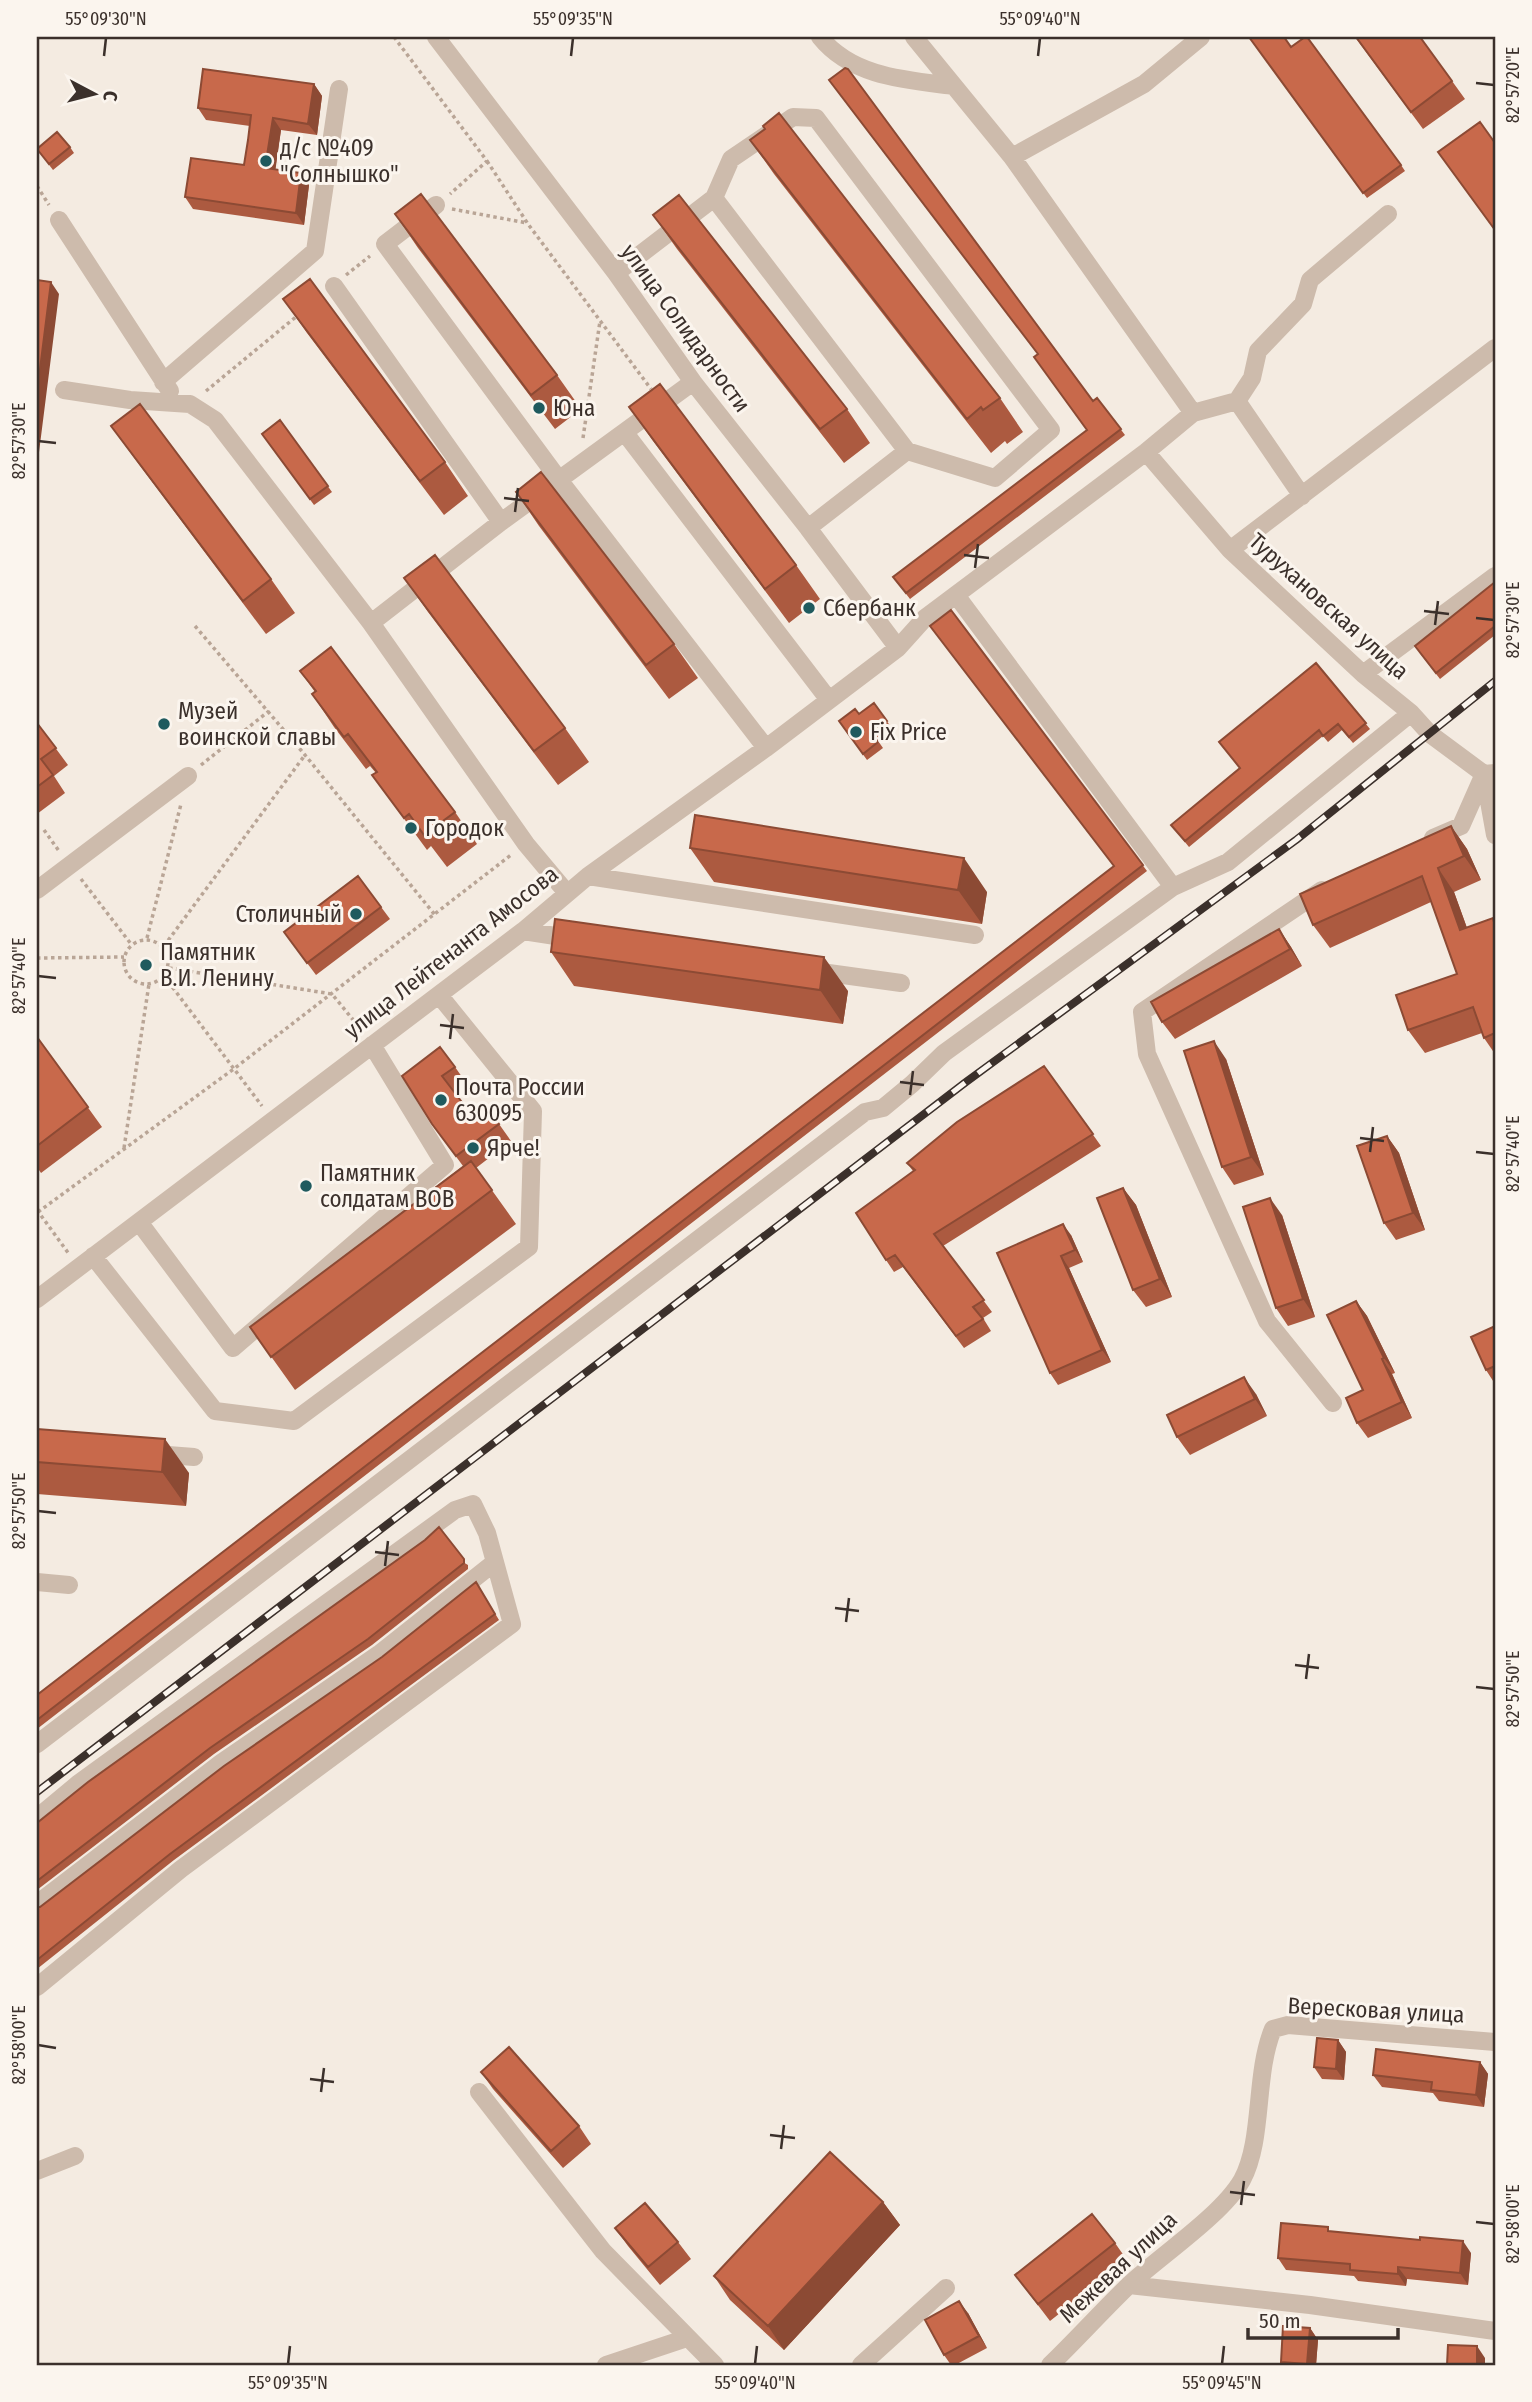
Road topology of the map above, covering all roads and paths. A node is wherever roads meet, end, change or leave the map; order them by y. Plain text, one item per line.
1 (394, 37) edge
2 (436, 37) edge
3 (820, 37) edge
4 (914, 37) edge
5 (1201, 37) edge
6 (954, 86) junction
7 (339, 89) dead end
8 (1012, 158) junction
9 (486, 161) junction
10 (37, 186) edge
11 (714, 198) junction
12 (436, 205) junction
13 (1388, 214) dead end
14 (59, 220) joint
15 (528, 224) junction
16 (385, 244) junction
17 (616, 273) junction
18 (334, 286) joint
19 (303, 311) edge
20 (600, 319) junction
21 (1495, 348) edge
22 (163, 382) junction
23 (694, 382) junction
24 (64, 390) dead end
25 (1237, 401) junction
26 (184, 403) junction
27 (662, 405) junction
28 (1194, 413) junction
29 (625, 433) junction
30 (907, 451) junction
31 (1146, 452) junction
32 (579, 467) junction
33 (560, 481) junction
34 (1302, 496) junction
35 (501, 522) junction
36 (808, 527) junction
37 (1230, 550) junction
38 (1495, 576) edge
39 (956, 595) junction
40 (371, 623) junction
41 (195, 626) dead end
42 (898, 648) junction
43 (1363, 674) junction
44 (829, 700) junction
45 (269, 711) junction
46 (1411, 712) junction
47 (766, 748) junction
48 (305, 755) junction
49 (1490, 774) edge
50 (188, 776) junction
51 (44, 831) dead end
52 (1495, 835) edge
53 (526, 844) junction
54 (1411, 847) edge
55 (70, 865) junction
56 (588, 876) junction
57 (1337, 881) edge
58 (1173, 887) junction
59 (37, 890) edge
60 (567, 893) junction
61 (435, 915) junction
62 (523, 931) junction
63 (975, 934) dead end
64 (147, 938) junction
65 (591, 941) edge
66 (131, 944) junction
67 (164, 946) junction
68 (124, 957) junction
69 (37, 958) edge
70 (169, 968) junction
71 (793, 968) edge
72 (164, 976) junction
73 (901, 983) dead end
74 (149, 984) junction
75 (332, 993) junction
76 (439, 995) junction
77 (372, 1045) junction
78 (234, 1068) junction
79 (273, 1120) junction
80 (124, 1149) junction
81 (38, 1211) edge
82 (139, 1222) junction
83 (86, 1262) junction
84 (37, 1299) edge
85 (1333, 1403) dead end
86 (142, 1453) edge
87 (194, 1457) dead end
88 (495, 1562) junction
89 (37, 1583) edge
90 (69, 1584) dead end
91 (37, 1744) edge
92 (37, 1818) edge
93 (37, 1903) edge
94 (37, 1987) edge
95 (1495, 2042) edge
96 (478, 2092) dead end
97 (75, 2156) dead end
98 (37, 2171) edge
99 (1221, 2206) joint
100 (1129, 2285) junction
101 (946, 2288) dead end
102 (1495, 2331) edge
103 (687, 2338) junction
104 (606, 2365) edge
105 (715, 2365) edge
106 (861, 2365) edge
107 (1050, 2365) edge

1 - 9 path
2 - 17 street, улица Солидарности
3 - 6 street
4 - 6 street
5 - 8 street
6 - 8 street
7 - 22 street
8 - 28 street
9 - 12 path
9 - 15 path
10 - 14 path
11 - 17 street
11 - 30 street
11 - 30 street
12 - 15 path
12 - 16 street
13 - 25 street
14 - 22 street
15 - 20 path
16 - 18 path
16 - 33 street
17 - 23 street, улица Солидарности
18 - 35 street
19 - 26 path
20 - 27 path
20 - 32 path
21 - 34 street
22 - 26 street
23 - 27 street
23 - 36 street, улица Солидарности
24 - 26 street
25 - 28 street
25 - 34 street
26 - 40 street
27 - 29 street
28 - 31 street, улица Лейтенанта Амосова
29 - 32 street
29 - 44 street
30 - 36 street
31 - 37 street, Турухановская улица
31 - 39 street, улица Лейтенанта Амосова
32 - 33 street
33 - 35 street
33 - 47 street
34 - 37 street
35 - 40 street
36 - 42 street, улица Солидарности
37 - 43 street, Турухановская улица
38 - 43 street
39 - 42 street, улица Лейтенанта Амосова
39 - 58 street
40 - 53 street
41 - 45 path
42 - 44 street, улица Лейтенанта Амосова
43 - 46 street, Турухановская улица
44 - 47 street, улица Лейтенанта Амосова
45 - 48 path
45 - 50 path
46 - 49 street, Турухановская улица
46 - 58 street
47 - 56 street, улица Лейтенанта Амосова
48 - 61 path
48 - 67 path
49 - 52 street
49 - 54 street
50 - 55 street
50 - 64 path
51 - 55 path
53 - 60 street
53 - 61 path
55 - 59 street
55 - 66 path
56 - 60 street, улица Лейтенанта Амосова
56 - 63 street
57 - 85 street
58 - 91 street
60 - 62 street, улица Лейтенанта Амосова
61 - 75 path
62 - 65 street
62 - 76 street, улица Лейтенанта Амосова
64 - 66 path
64 - 67 path
66 - 68 path
67 - 70 path
68 - 69 path
68 - 74 path
70 - 72 path
70 - 75 path
71 - 73 street
72 - 74 path
72 - 78 path
74 - 80 path
75 - 77 path
75 - 78 path
76 - 77 street, улица Лейтенанта Амосова
76 - 83 street
77 - 79 street, улица Лейтенанта Амосова
77 - 82 street
78 - 79 path
78 - 80 path
79 - 82 street, улица Лейтенанта Амосова
80 - 81 path
81 - 83 path
82 - 83 street, улица Лейтенанта Амосова
83 - 84 street, улица Лейтенанта Амосова
86 - 87 street
88 - 92 street
88 - 93 street
88 - 94 street
89 - 90 street
95 - 99 street, Вересковая улица
96 - 103 street
97 - 98 street
99 - 100 street, Межевая улица
100 - 102 street
100 - 107 street, Межевая улица
101 - 106 street
103 - 104 street
103 - 105 street

